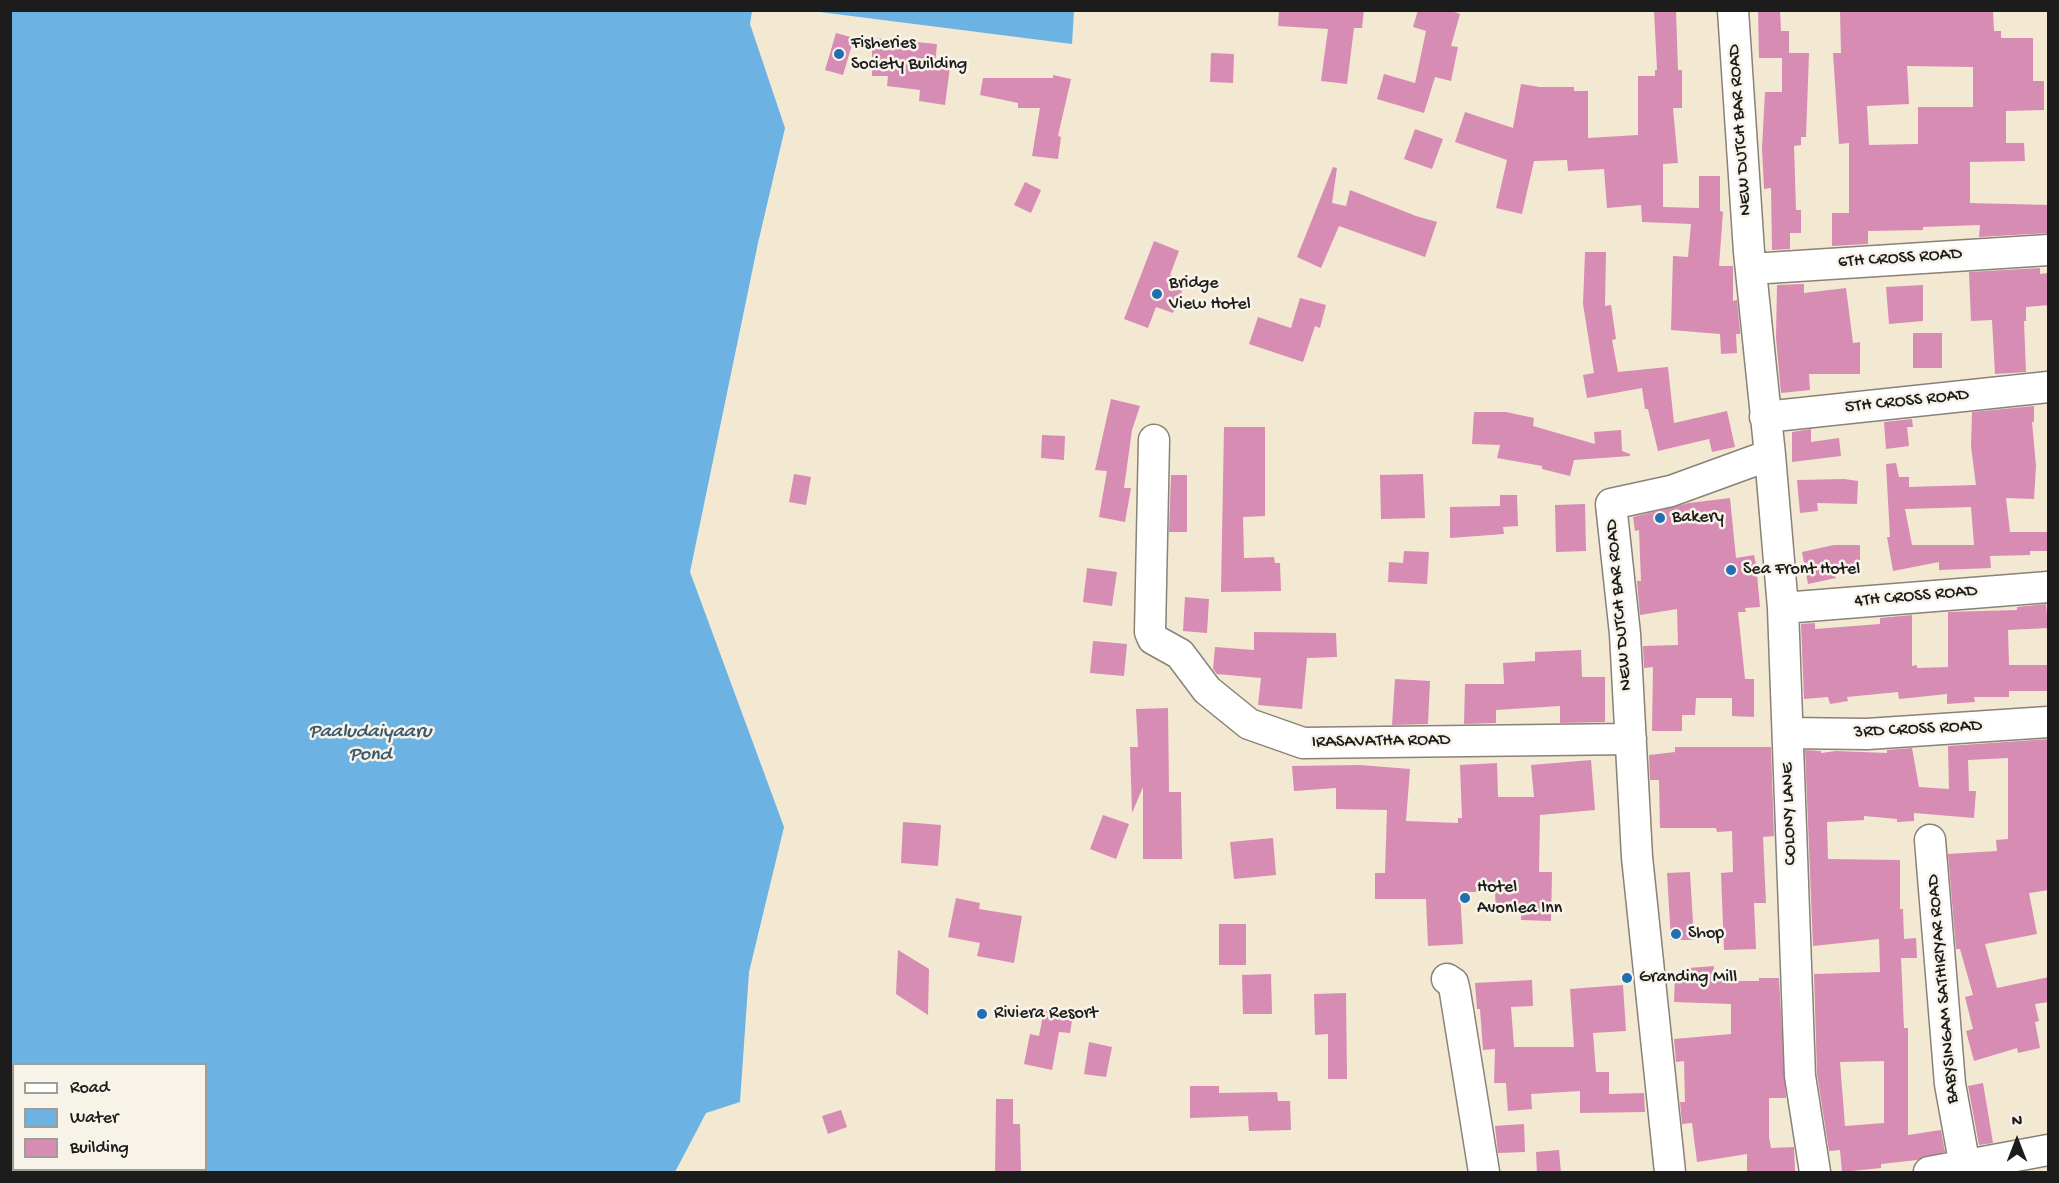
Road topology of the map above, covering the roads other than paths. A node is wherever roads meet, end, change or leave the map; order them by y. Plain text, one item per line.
1 (1733, 10) edge
2 (2049, 250) edge
3 (1751, 269) junction
4 (2049, 387) edge
5 (1765, 417) junction
6 (1154, 440) dead end
7 (1770, 455) junction
8 (2049, 587) edge
9 (1783, 608) junction
10 (2049, 722) edge
11 (1788, 733) junction
12 (1631, 739) junction
13 (1930, 840) dead end
14 (1447, 979) dead end
15 (2049, 1150) edge
16 (1966, 1170) edge
17 (1484, 1173) edge
18 (1670, 1173) edge
19 (1815, 1173) edge
20 (1929, 1173) edge

1 - 3 street, NEW DUTCH BAR ROAD
2 - 3 street, 6TH CROSS ROAD
3 - 5 street, NEW DUTCH BAR ROAD
4 - 5 street, 5TH CROSS ROAD
5 - 7 street, NEW DUTCH BAR ROAD
6 - 12 street, IRASAVATHA ROAD
7 - 9 street, COLONY LANE
7 - 12 street, NEW DUTCH BAR ROAD
8 - 9 street, 4TH CROSS ROAD
9 - 11 street, COLONY LANE
10 - 11 street, 3RD CROSS ROAD
11 - 19 street, COLONY LANE
12 - 18 street, NEW DUTCH BAR ROAD
13 - 16 street, BABYSINGAM SATHIRIYAR ROAD
14 - 17 street
15 - 16 street
16 - 20 street

